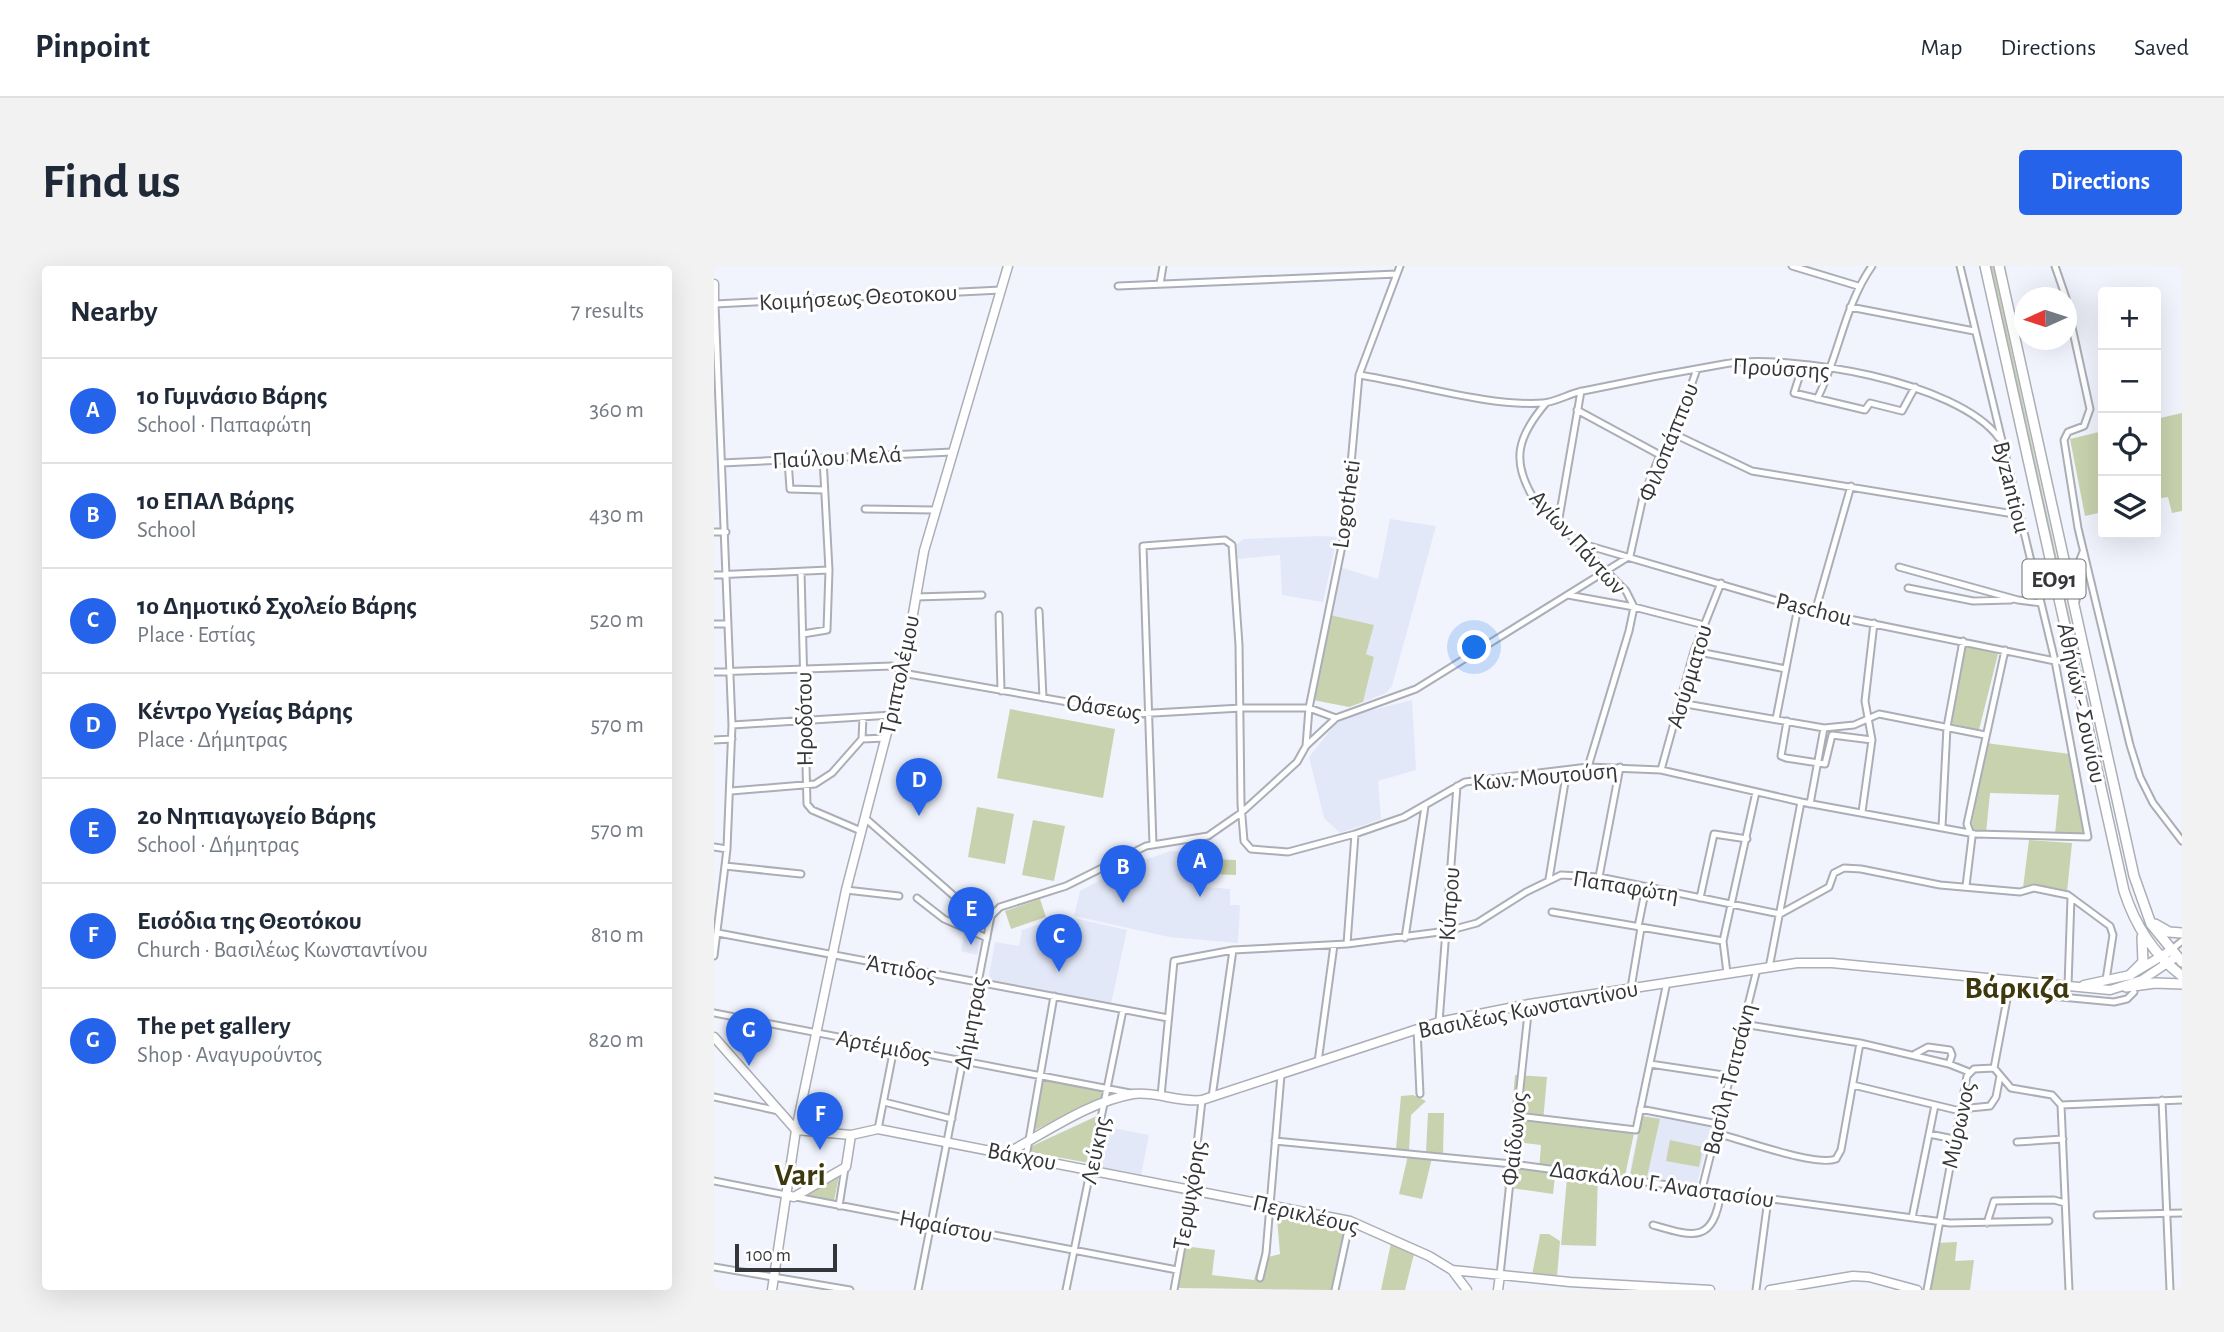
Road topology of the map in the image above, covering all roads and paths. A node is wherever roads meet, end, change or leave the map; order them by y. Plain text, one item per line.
1 (1007, 266) edge
2 (1163, 266) edge
3 (1399, 266) edge
4 (1792, 266) edge
5 (1872, 266) edge
6 (1960, 266) edge
7 (1985, 266) edge
8 (1999, 266) edge
9 (2055, 266) edge
10 (1397, 274) junction
11 (714, 284) edge
12 (1160, 284) junction
13 (1118, 286) dead end
14 (1858, 286) junction
15 (2062, 287) edge
16 (1001, 290) junction
17 (714, 304) edge
18 (1850, 307) junction
19 (1974, 331) junction
20 (2077, 349) edge
21 (1803, 365) junction
22 (1697, 369) junction
23 (1832, 370) junction
24 (716, 374) edge
25 (1359, 375) junction
26 (1915, 387) junction
27 (1581, 391) junction
28 (1817, 399) junction
29 (1546, 403) junction
30 (1577, 410) junction
31 (1674, 434) junction
32 (717, 440) edge
33 (2001, 441) junction
34 (952, 452) junction
35 (1660, 454) junction
36 (823, 458) junction
37 (788, 460) junction
38 (722, 463) junction
39 (714, 484) edge
40 (723, 484) junction
41 (1851, 486) junction
42 (824, 490) junction
43 (865, 509) dead end
44 (934, 510) junction
45 (2020, 515) junction
46 (1558, 524) junction
47 (726, 531) junction
48 (714, 532) edge
49 (1576, 542) junction
50 (2084, 551) junction
51 (1630, 556) junction
52 (1899, 567) dead end
53 (829, 570) junction
54 (1605, 571) junction
55 (801, 572) junction
56 (714, 575) edge
57 (727, 575) junction
58 (1721, 583) junction
59 (1908, 587) dead end
60 (982, 595) dead end
61 (1568, 595) junction
62 (916, 597) junction
63 (2018, 600) junction
64 (2041, 603) junction
65 (1634, 607) junction
66 (1798, 607) junction
67 (1039, 611) dead end
68 (2075, 611) junction
69 (1815, 612) junction
70 (999, 615) dead end
71 (1874, 623) junction
72 (714, 624) edge
73 (728, 624) junction
74 (1704, 625) junction
75 (803, 634) junction
76 (1963, 641) junction
77 (2005, 650) junction
78 (1694, 651) junction
79 (2055, 661) junction
80 (1786, 669) junction
81 (803, 671) junction
82 (902, 671) junction
83 (714, 672) edge
84 (731, 672) junction
85 (1001, 691) junction
86 (1043, 698) junction
87 (1680, 702) junction
88 (1241, 708) junction
89 (1309, 708) junction
90 (892, 715) junction
91 (1147, 715) junction
92 (863, 717) junction
93 (1336, 718) junction
94 (1870, 718) junction
95 (1776, 719) junction
96 (1787, 721) junction
97 (805, 722) junction
98 (733, 725) junction
99 (1947, 727) junction
100 (1824, 728) junction
101 (1985, 735) junction
102 (886, 738) junction
103 (732, 739) junction
104 (862, 739) junction
105 (714, 740) edge
106 (1872, 740) junction
107 (1306, 746) junction
108 (1817, 763) junction
109 (1588, 766) junction
110 (1620, 767) junction
111 (1567, 770) junction
112 (1661, 771) junction
113 (805, 785) junction
114 (1457, 786) junction
115 (732, 791) junction
116 (1756, 792) junction
117 (1801, 802) junction
118 (1810, 804) junction
119 (1425, 806) junction
120 (1862, 812) junction
121 (1241, 813) junction
122 (865, 818) junction
123 (1942, 827) junction
124 (861, 831) junction
125 (1970, 832) junction
126 (1355, 834) junction
127 (1747, 839) junction
128 (2182, 841) edge
129 (1153, 845) junction
130 (714, 846) edge
131 (727, 849) junction
132 (725, 866) junction
133 (801, 874) dead end
134 (1599, 877) junction
135 (1549, 879) junction
136 (1966, 886) junction
137 (1646, 887) junction
138 (846, 890) junction
139 (899, 896) dead end
140 (2071, 897) junction
141 (917, 898) dead end
142 (1700, 898) junction
143 (1733, 904) junction
144 (1552, 912) dead end
145 (1780, 914) junction
146 (2147, 915) junction
147 (991, 916) junction
148 (2134, 919) junction
149 (1640, 928) junction
150 (1447, 931) junction
151 (718, 933) junction
152 (2182, 933) edge
153 (987, 938) junction
154 (1405, 938) junction
155 (1723, 941) junction
156 (2182, 941) edge
157 (1348, 944) junction
158 (1334, 945) junction
159 (1233, 950) junction
160 (714, 956) edge
161 (833, 956) junction
162 (2178, 956) edge
163 (2165, 961) junction
164 (1769, 968) junction
165 (1757, 969) junction
166 (1727, 973) junction
167 (2130, 975) junction
168 (2182, 976) edge
169 (978, 982) junction
170 (1667, 982) junction
171 (2010, 983) junction
172 (2105, 983) junction
173 (2182, 984) edge
174 (2069, 987) junction
175 (1631, 988) junction
176 (2130, 989) junction
177 (2008, 992) junction
178 (1054, 996) junction
179 (1529, 1004) junction
180 (1123, 1010) junction
181 (714, 1013) edge
182 (1168, 1018) junction
183 (1439, 1022) junction
184 (1743, 1024) junction
185 (1417, 1030) junction
186 (817, 1032) junction
187 (714, 1037) edge
188 (1860, 1043) junction
189 (894, 1048) junction
190 (1915, 1054) junction
191 (963, 1061) junction
192 (1318, 1062) junction
193 (1650, 1063) junction
194 (1949, 1064) junction
195 (1994, 1068) junction
196 (1969, 1072) junction
197 (1282, 1075) junction
198 (1040, 1076) junction
199 (1730, 1076) junction
200 (2000, 1076) junction
201 (1853, 1085) junction
202 (1107, 1089) junction
203 (1136, 1094) junction
204 (1420, 1094) dead end
205 (1160, 1096) junction
206 (714, 1097) edge
207 (1212, 1097) junction
208 (1202, 1100) junction
209 (2162, 1100) junction
210 (2182, 1100) edge
211 (1105, 1101) junction
212 (884, 1102) junction
213 (1935, 1105) junction
214 (2061, 1105) junction
215 (1640, 1109) junction
216 (1960, 1110) junction
217 (779, 1111) junction
218 (1517, 1116) junction
219 (952, 1119) junction
220 (1718, 1124) junction
221 (878, 1129) junction
222 (796, 1130) junction
223 (1715, 1133) junction
224 (1929, 1134) junction
225 (851, 1135) junction
226 (1954, 1139) junction
227 (2063, 1139) junction
228 (947, 1142) junction
229 (1028, 1142) junction
230 (1275, 1142) junction
231 (2017, 1142) dead end
232 (1007, 1153) junction
233 (1026, 1157) junction
234 (1511, 1164) junction
235 (846, 1167) junction
236 (1090, 1170) junction
237 (714, 1181) edge
238 (1702, 1189) junction
239 (1192, 1190) junction
240 (1721, 1192) junction
241 (790, 1196) junction
242 (1768, 1199) junction
243 (2065, 1202) junction
244 (1268, 1205) junction
245 (839, 1206) junction
246 (2182, 1213) edge
247 (2167, 1214) junction
248 (2096, 1216) dead end
249 (1912, 1218) junction
250 (1350, 1221) junction
251 (1939, 1221) junction
252 (2049, 1221) dead end
253 (1987, 1223) junction
254 (931, 1224) junction
255 (1653, 1225) dead end
256 (1074, 1250) junction
257 (714, 1267) edge
258 (1177, 1270) junction
259 (1452, 1270) junction
260 (1500, 1275) junction
261 (774, 1277) junction
262 (1260, 1278) dead end
263 (1599, 1287) edge
264 (841, 1289) edge
265 (1661, 1289) edge
266 (772, 1290) edge
267 (850, 1290) edge
268 (918, 1290) edge
269 (1066, 1290) edge
270 (1174, 1290) edge
271 (1335, 1290) edge
272 (1467, 1290) edge
273 (1498, 1290) edge
274 (1710, 1290) edge
275 (1756, 1290) edge
276 (1770, 1290) edge
277 (1917, 1290) edge
278 (1927, 1290) edge
279 (2069, 1290) edge
280 (2170, 1290) edge

1 - 16 street, Τριπτολέμου
2 - 12 street
3 - 10 street, Logotheti
4 - 14 street
5 - 14 street
6 - 19 street, Byzantiou
7 - 148 main road, Αθήνών - Σουνίου / ΕΟ91
8 - 68 main road, Αθήνών - Σουνίου / ΕΟ91
9 - 15 street
10 - 12 street
10 - 25 street, Logotheti
11 - 17 street
12 - 13 street
14 - 18 street
16 - 17 street, Κοιμήσεως Θεοτοκου
16 - 34 street, Τριπτολέμου
17 - 24 street
18 - 19 street
18 - 23 street
19 - 33 street, Byzantiou
20 - 50 street
21 - 22 street, Προύσσης
21 - 23 street, Προύσσης
21 - 28 street
22 - 27 street, Προύσσης
22 - 31 street, Φιλοπάππου
23 - 26 street, Προύσσης
23 - 28 street
24 - 32 street
25 - 29 street
25 - 89 street, Logotheti
26 - 28 street
26 - 33 street, Προύσσης
27 - 29 street, Προύσσης
27 - 30 street
29 - 46 street, Αγίων Πάντων
30 - 35 street
30 - 46 street
31 - 35 street, Φιλοπάππου
31 - 41 street
32 - 38 street
33 - 45 street, Byzantiou
34 - 36 street, Παύλου Μελά
34 - 44 street, Τριπτολέμου
35 - 51 street, Φιλοπάππου
36 - 37 street, Παύλου Μελά
36 - 42 street
37 - 38 street, Παύλου Μελά
37 - 42 street
38 - 40 street
39 - 40 street
40 - 47 street
41 - 45 street
41 - 69 street
42 - 53 street
43 - 44 street
44 - 62 street, Τριπτολέμου
45 - 64 street, Byzantiou
46 - 49 street, Αγίων Πάντων
47 - 48 street
47 - 57 street
49 - 51 street, Paschou
49 - 54 street, Αγίων Πάντων
50 - 68 street
50 - 128 street
51 - 54 street
51 - 58 street, Paschou
52 - 63 street
53 - 55 street
53 - 75 street
54 - 61 street
54 - 65 street, Αγίων Πάντων
55 - 57 street
55 - 75 street, Ηροδότου
56 - 57 street
57 - 73 street
58 - 66 street, Paschou
58 - 74 street, Ασύρματου
59 - 63 street
60 - 62 street
61 - 65 street
61 - 93 street
62 - 82 street, Τριπτολέμου
63 - 64 street
64 - 79 street, Byzantiou
65 - 74 street
65 - 109 street, Αγίων Πάντων
66 - 69 street, Paschou
66 - 80 street
67 - 86 street
68 - 146 main road, Αθήνών - Σουνίου / ΕΟ91
69 - 71 street, Paschou
70 - 85 street
71 - 76 street, Paschou
71 - 94 street
72 - 73 street
73 - 84 street
74 - 78 street, Ασύρματου
75 - 81 street, Ηροδότου
76 - 77 street, Paschou
76 - 99 street
77 - 79 street, Paschou
77 - 101 street
78 - 80 street
78 - 87 street, Ασύρματου
79 - 125 street, Byzantiou
80 - 95 street
81 - 82 street, Οάσεως
81 - 84 street, Οάσεως
81 - 97 street, Ηροδότου
82 - 85 street, Οάσεως
82 - 90 street, Τριπτολέμου
83 - 84 street, Οάσεως
84 - 98 street
85 - 86 street, Οάσεως
86 - 91 street, Οάσεως
87 - 95 street
87 - 112 street, Ασύρματου
88 - 89 street, Οάσεως
88 - 91 street, Οάσεως
88 - 91 street
88 - 121 street
89 - 93 street
89 - 107 street, Logotheti
90 - 92 street
90 - 102 street, Τριπτολέμου
91 - 129 street
92 - 97 street
92 - 104 street
93 - 107 street
94 - 99 street
94 - 100 street
94 - 106 street
95 - 96 street
96 - 100 street
96 - 108 street
97 - 98 street
97 - 113 street, Ηροδότου
98 - 103 street
99 - 101 street
99 - 123 street
100 - 108 street
101 - 125 street
102 - 104 street
102 - 122 street, Τριπτολέμου
103 - 105 street
103 - 115 street
104 - 113 street
106 - 108 street
106 - 120 street
107 - 121 street
108 - 118 street
109 - 110 street, Κων. Μουτούση
109 - 111 street, Κων. Μουτούση
110 - 112 street, Κων. Μουτούση
110 - 134 street
111 - 114 street, Κων. Μουτούση
111 - 135 street
112 - 116 street, Κων. Μουτούση
113 - 115 street
113 - 124 street, Ηροδότου
114 - 119 street, Κων. Μουτούση
114 - 150 street, Κύπρου
115 - 131 street
116 - 117 street, Κων. Μουτούση
116 - 127 street
117 - 118 street, Κων. Μουτούση
117 - 145 street
118 - 120 street, Κων. Μουτούση
119 - 126 street, Κων. Μουτούση
119 - 154 street
120 - 123 street, Κων. Μουτούση
121 - 126 street, Κων. Μουτούση
121 - 129 street
122 - 124 street, Τριπτολέμου
122 - 147 street
123 - 125 street, Κων. Μουτούση
124 - 138 street, Τριπτολέμου
125 - 136 street
126 - 157 street
127 - 142 street
127 - 143 street
129 - 147 street
130 - 131 street
131 - 132 street
132 - 133 street
132 - 151 street
134 - 135 street, Παπαφώτη
134 - 137 street, Παπαφώτη
135 - 150 street, Παπαφώτη
136 - 140 street
136 - 145 street
137 - 142 street, Παπαφώτη
137 - 149 street
138 - 139 street
138 - 161 street, Τριπτολέμου
140 - 172 street
140 - 174 street
141 - 153 street
142 - 143 street, Παπαφώτη
143 - 145 street, Παπαφώτη
143 - 155 street
144 - 149 street
145 - 164 street
146 - 152 main road
146 - 162 main road, Αθήνών - Σουνίου / ΕΟ91
147 - 153 street, Δήμητρας
148 - 163 main road, Αθήνών - Σουνίου / ΕΟ91
148 - 167 main road
149 - 155 street
149 - 175 street
150 - 154 street, Παπαφώτη
150 - 183 street, Κύπρου
151 - 160 street
151 - 161 street, Άττιδος
153 - 169 street, Δήμητρας
154 - 157 street, Παπαφώτη
155 - 166 street
156 - 162 street
157 - 158 street, Παπαφώτη
158 - 159 street, Παπαφώτη
158 - 192 street
159 - 182 street, Παπαφώτη
159 - 207 street
161 - 169 street, Άττιδος
161 - 186 street, Τριπτολέμου
162 - 163 street, Βασιλέως Κωνσταντίνου
163 - 167 street, Βασιλέως Κωνσταντίνου
163 - 168 main road, ΕΟ91
163 - 176 street, Βασιλέως Κωνσταντίνου
164 - 165 street, Βασιλέως Κωνσταντίνου
164 - 171 street, Βασιλέως Κωνσταντίνου
165 - 166 street, Βασιλέως Κωνσταντίνου
165 - 184 street, Βασίλη Τσιτσάνη
166 - 170 street, Βασιλέως Κωνσταντίνου
167 - 172 street, Βασιλέως Κωνσταντίνου
169 - 178 street, Άττιδος
169 - 191 street, Δήμητρας
170 - 175 street, Βασιλέως Κωνσταντίνου
170 - 193 street
171 - 174 street, Βασιλέως Κωνσταντίνου
171 - 177 street, Μύρωνος
172 - 174 street, Βασιλέως Κωνσταντίνου
173 - 176 main road
174 - 176 street, Βασιλέως Κωνσταντίνου
175 - 179 street, Βασιλέως Κωνσταντίνου
176 - 177 street
177 - 195 street, Μύρωνος
178 - 180 street, Άττιδος
178 - 198 street
179 - 183 street, Βασιλέως Κωνσταντίνου
179 - 218 street, Φαίδωνος
180 - 182 street, Άττιδος
180 - 202 street, Λεύκης
181 - 186 street, Αρτέμιδος
182 - 205 street
183 - 185 street, Βασιλέως Κωνσταντίνου
184 - 188 street
184 - 199 street, Βασίλη Τσιτσάνη
185 - 192 street, Βασιλέως Κωνσταντίνου
185 - 204 street
186 - 189 street, Αρτέμιδος
186 - 222 street, Τριπτολέμου
187 - 217 street
188 - 190 street
188 - 201 street
189 - 191 street, Αρτέμιδος
189 - 212 street
190 - 194 street
190 - 194 street
191 - 198 street, Αρτέμιδος
191 - 219 street, Δήμητρας
192 - 197 street, Βασιλέως Κωνσταντίνου
193 - 199 street
193 - 215 street
194 - 196 street
195 - 196 street, Μύρωνος
195 - 200 street
196 - 216 street, Μύρωνος
197 - 207 street, Βασιλέως Κωνσταντίνου
197 - 230 street
198 - 202 street, Αρτέμιδος
198 - 229 street
199 - 220 street, Βασίλη Τσιτσάνη
200 - 214 street
200 - 216 street
201 - 213 street
201 - 223 street
202 - 203 street, Αρτέμιδος
202 - 211 street, Λεύκης
203 - 205 street, Βασιλέως Κωνσταντίνου
203 - 211 street, Βασιλέως Κωνσταντίνου
205 - 208 street, Βασιλέως Κωνσταντίνου
206 - 217 street
207 - 208 street, Βασιλέως Κωνσταντίνου
208 - 239 street, Τερψιχόρης
209 - 210 street
209 - 214 street
209 - 247 street
211 - 229 street, Βασιλέως Κωνσταντίνου
211 - 236 street, Λεύκης
212 - 219 street
212 - 221 street
213 - 216 street
213 - 224 street
214 - 227 street
215 - 218 street
215 - 220 street
216 - 226 street, Μύρωνος
217 - 222 street
218 - 234 street, Φαίδωνος
219 - 228 street, Δήμητρας
220 - 223 street, Βασίλη Τσιτσάνη
221 - 225 street, Βάκχου
221 - 228 street, Βάκχου
222 - 225 street
222 - 241 street, Τριπτολέμου
223 - 238 street, Βασίλη Τσιτσάνη
224 - 226 street
224 - 249 street
225 - 235 street
226 - 251 street, Μύρωνος
227 - 231 street
227 - 243 street
228 - 232 street, Βάκχου
228 - 254 street, Δήμητρας
229 - 232 street, Βασιλέως Κωνσταντίνου
229 - 233 street
230 - 234 street, Δασκάλου Γ. Αναστασίου
230 - 244 street
232 - 233 street, Βάκχου
233 - 236 street, Βάκχου
234 - 238 street, Δασκάλου Γ. Αναστασίου
234 - 260 street, Φαίδωνος
235 - 241 street
235 - 245 street
236 - 239 street, Βάκχου
236 - 256 street, Λεύκης
237 - 241 street, Ηφαίστου
238 - 240 street, Δασκάλου Γ. Αναστασίου
239 - 244 street, Περικλέους
239 - 258 street, Τερψιχόρης
240 - 242 street, Δασκάλου Γ. Αναστασίου
240 - 255 street
241 - 245 street, Ηφαίστου
241 - 261 street, Τριπτολέμου
242 - 249 street, Δασκάλου Γ. Αναστασίου
242 - 275 street
243 - 253 street
243 - 279 street
244 - 250 street, Περικλέους
244 - 262 street
245 - 254 street, Ηφαίστου
246 - 247 street
247 - 248 street
247 - 280 street
249 - 251 street, Δασκάλου Γ. Αναστασίου
250 - 259 street, Περικλέους
250 - 271 street
251 - 253 street, Δασκάλου Γ. Αναστασίου
251 - 278 street, Μύρωνος
252 - 253 street, Δασκάλου Γ. Αναστασίου
254 - 256 street, Ηφαίστου
254 - 268 street, Δήμητρας
256 - 258 street, Ηφαίστου
256 - 269 street, Λεύκης
257 - 261 street
258 - 270 street, Τερψιχόρης
259 - 260 street, Περικλέους
259 - 272 street, Περικλέους
260 - 263 street, Περικλέους
260 - 273 street
261 - 264 street
261 - 266 street, Τριπτολέμου
263 - 265 street, Περικλέους
264 - 267 street
265 - 274 street, Περικλέους
276 - 277 street

